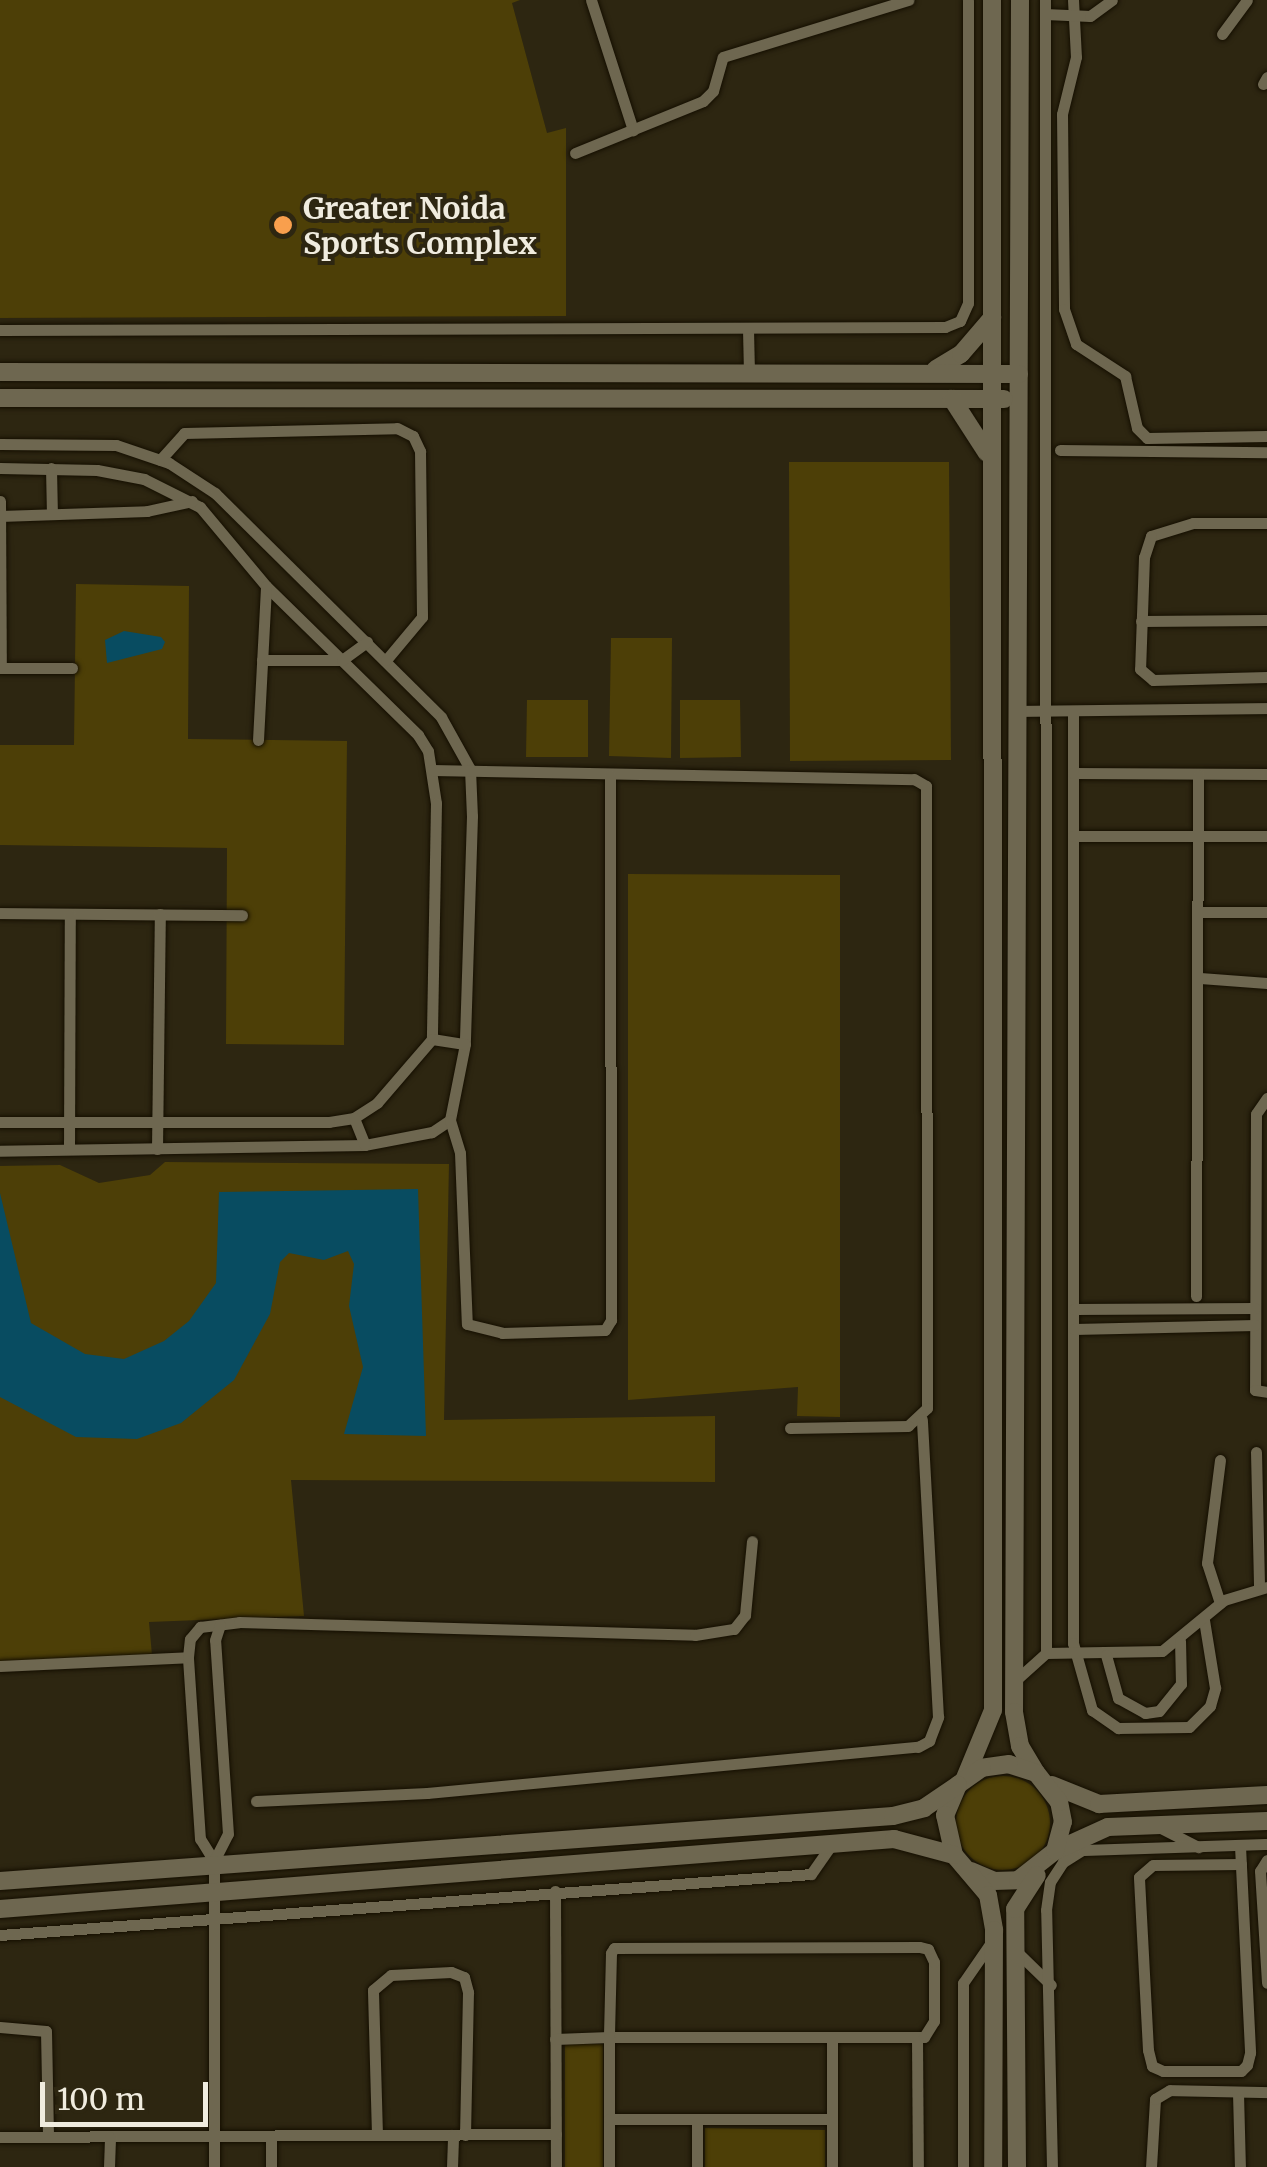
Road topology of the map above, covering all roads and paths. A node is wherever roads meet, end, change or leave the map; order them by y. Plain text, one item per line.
1 (592, 0) edge
2 (908, 0) edge
3 (968, 0) edge
4 (982, 0) edge
5 (992, 0) edge
6 (1023, 0) edge
7 (1073, 0) edge
8 (1112, 0) edge
9 (1247, 0) edge
10 (866, 5) edge
11 (1045, 7) edge
12 (1074, 17) junction
13 (992, 24) junction
14 (1222, 34) dead end
15 (968, 97) junction
16 (992, 117) junction
17 (633, 130) junction
18 (574, 153) dead end
19 (992, 318) junction
20 (748, 329) junction
21 (0, 330) edge
22 (936, 370) junction
23 (0, 372) edge
24 (748, 373) junction
25 (992, 374) junction
26 (1019, 374) junction
27 (0, 398) edge
28 (952, 399) junction
29 (992, 399) junction
30 (1019, 399) junction
31 (1267, 436) edge
32 (0, 444) edge
33 (1060, 450) dead end
34 (1267, 452) edge
35 (160, 460) junction
36 (0, 468) edge
37 (52, 468) junction
38 (992, 468) junction
39 (0, 502) edge
40 (192, 502) junction
41 (52, 514) junction
42 (0, 516) edge
43 (1267, 522) edge
44 (266, 586) junction
45 (1267, 620) edge
46 (1141, 622) junction
47 (368, 642) junction
48 (262, 660) junction
49 (342, 660) junction
50 (386, 660) junction
51 (1, 668) edge
52 (72, 668) dead end
53 (1267, 678) edge
54 (1267, 708) edge
55 (1047, 710) junction
56 (1074, 710) junction
57 (1019, 711) junction
58 (258, 740) dead end
59 (470, 768) junction
60 (432, 770) junction
61 (1073, 772) junction
62 (1198, 774) junction
63 (1267, 774) edge
64 (610, 775) junction
65 (1200, 834) junction
66 (1073, 836) junction
67 (1267, 836) edge
68 (0, 912) edge
69 (1199, 912) junction
70 (1267, 912) edge
71 (160, 914) junction
72 (242, 914) dead end
73 (70, 915) junction
74 (1200, 978) junction
75 (1267, 983) edge
76 (432, 1039) junction
77 (465, 1044) junction
78 (1267, 1098) edge
79 (354, 1118) junction
80 (68, 1120) junction
81 (450, 1120) junction
82 (157, 1121) junction
83 (0, 1122) edge
84 (365, 1145) junction
85 (69, 1148) junction
86 (157, 1149) junction
87 (0, 1151) edge
88 (1196, 1296) dead end
89 (1255, 1308) junction
90 (1074, 1309) junction
91 (1255, 1325) junction
92 (1074, 1329) junction
93 (1267, 1392) edge
94 (922, 1419) junction
95 (790, 1428) dead end
96 (1256, 1452) dead end
97 (1220, 1460) dead end
98 (752, 1541) dead end
99 (1263, 1587) edge
100 (1220, 1603) junction
101 (1204, 1620) junction
102 (220, 1625) junction
103 (1180, 1641) junction
104 (1046, 1653) junction
105 (1075, 1654) junction
106 (1106, 1655) junction
107 (188, 1658) junction
108 (0, 1666) edge
109 (1016, 1680) junction
110 (1041, 1778) junction
111 (961, 1782) junction
112 (1267, 1795) edge
113 (256, 1800) dead end
114 (1267, 1821) edge
115 (1157, 1826) junction
116 (832, 1844) junction
117 (1267, 1844) edge
118 (1240, 1846) junction
119 (1200, 1848) junction
120 (954, 1854) junction
121 (1051, 1857) junction
122 (1267, 1860) edge
123 (214, 1861) junction
124 (1241, 1864) junction
125 (971, 1872) junction
126 (0, 1881) edge
127 (214, 1892) junction
128 (554, 1892) junction
129 (0, 1909) edge
130 (214, 1916) junction
131 (0, 1935) edge
132 (994, 1940) junction
133 (1015, 1950) junction
134 (1267, 1984) edge
135 (1051, 1985) junction
136 (0, 2027) edge
137 (609, 2037) junction
138 (832, 2038) junction
139 (917, 2038) junction
140 (555, 2039) junction
141 (1267, 2092) edge
142 (1238, 2094) junction
143 (608, 2118) junction
144 (697, 2119) junction
145 (832, 2120) junction
146 (556, 2134) junction
147 (377, 2135) junction
148 (459, 2135) junction
149 (110, 2136) junction
150 (213, 2136) junction
151 (271, 2136) junction
152 (0, 2137) edge
153 (48, 2137) junction
154 (110, 2167) edge
155 (214, 2167) edge
156 (271, 2167) edge
157 (452, 2167) edge
158 (556, 2167) edge
159 (609, 2167) edge
160 (697, 2167) edge
161 (832, 2167) edge
162 (918, 2167) edge
163 (964, 2167) edge
164 (994, 2167) edge
165 (1017, 2167) edge
166 (1052, 2167) edge
167 (1151, 2167) edge
168 (1240, 2167) edge

1 - 17 street
2 - 10 street
3 - 15 street
4 - 13 street
5 - 13 street
6 - 26 street
7 - 12 street
8 - 12 street
9 - 14 street
10 - 17 street
11 - 12 street
11 - 55 street
12 - 31 street
13 - 16 street
15 - 16 street
15 - 20 street
16 - 19 street
17 - 18 street
19 - 22 street
19 - 25 street
20 - 21 street
20 - 24 street
22 - 24 street
22 - 25 street
23 - 24 street
25 - 26 street
25 - 29 street
26 - 30 street
27 - 28 street
28 - 29 street
28 - 38 street
29 - 30 street
29 - 38 street
30 - 57 street
32 - 35 street
33 - 34 street
35 - 47 street
35 - 50 street
36 - 37 street
37 - 40 street
37 - 41 street
38 - 111 street
39 - 42 street
40 - 41 street
40 - 44 street
41 - 42 street
42 - 51 street
43 - 46 street
44 - 48 street
44 - 49 street
45 - 46 street
46 - 53 street
47 - 49 street
47 - 50 street
48 - 49 street
48 - 58 street
49 - 60 street
50 - 59 street
51 - 52 street
54 - 56 street
55 - 56 street
55 - 57 street
55 - 104 street
56 - 61 street
57 - 109 street
59 - 60 street
59 - 64 street
59 - 77 street
60 - 76 street
61 - 62 street
61 - 66 street
62 - 63 street
62 - 65 street
64 - 81 street
64 - 94 street
65 - 66 street
65 - 67 street
65 - 69 street
66 - 90 street
68 - 73 street
69 - 70 street
69 - 74 street
71 - 72 street
71 - 73 street
71 - 82 street
73 - 80 street
74 - 75 street
74 - 88 street
76 - 77 street
76 - 79 street
77 - 81 street
78 - 89 street
79 - 82 street
79 - 84 street
80 - 82 street
80 - 83 street
80 - 85 street
81 - 84 street
82 - 86 street
84 - 86 street
85 - 86 street
85 - 87 street
89 - 90 street
89 - 91 street
90 - 92 street
91 - 92 street
91 - 93 street
92 - 105 street
94 - 95 street
94 - 113 street
96 - 99 street
97 - 100 street
98 - 102 street
99 - 100 street
100 - 101 street
101 - 103 street
101 - 105 street
102 - 107 street
102 - 123 street
103 - 106 street
103 - 106 street
104 - 105 street
104 - 109 street
105 - 106 street
107 - 108 street
107 - 123 street
109 - 110 street
110 - 111 street
110 - 112 street
110 - 121 street
111 - 120 street
111 - 123 street
114 - 115 street
115 - 119 street
115 - 121 street
116 - 120 street
116 - 127 street
116 - 128 street
117 - 118 street
118 - 119 street
118 - 124 street
119 - 135 street
120 - 125 street
121 - 125 street
121 - 133 street
122 - 134 street
123 - 126 street
123 - 127 street
124 - 124 street
125 - 132 street
127 - 129 street
127 - 130 street
128 - 130 street
128 - 140 street
130 - 131 street
130 - 150 street
132 - 163 street
132 - 164 street
133 - 135 street
133 - 165 street
135 - 166 street
136 - 153 street
137 - 138 street
137 - 139 street
137 - 140 street
137 - 143 street
138 - 139 street
138 - 145 street
139 - 162 street
140 - 146 street
141 - 142 street
142 - 167 street
142 - 168 street
143 - 144 street
143 - 159 street
144 - 145 street
144 - 160 street
145 - 161 street
146 - 148 street
146 - 158 street
147 - 148 street
147 - 148 street
147 - 151 street
148 - 157 street
149 - 150 street
149 - 153 street
149 - 154 street
150 - 151 street
150 - 155 street
151 - 156 street
152 - 153 street

